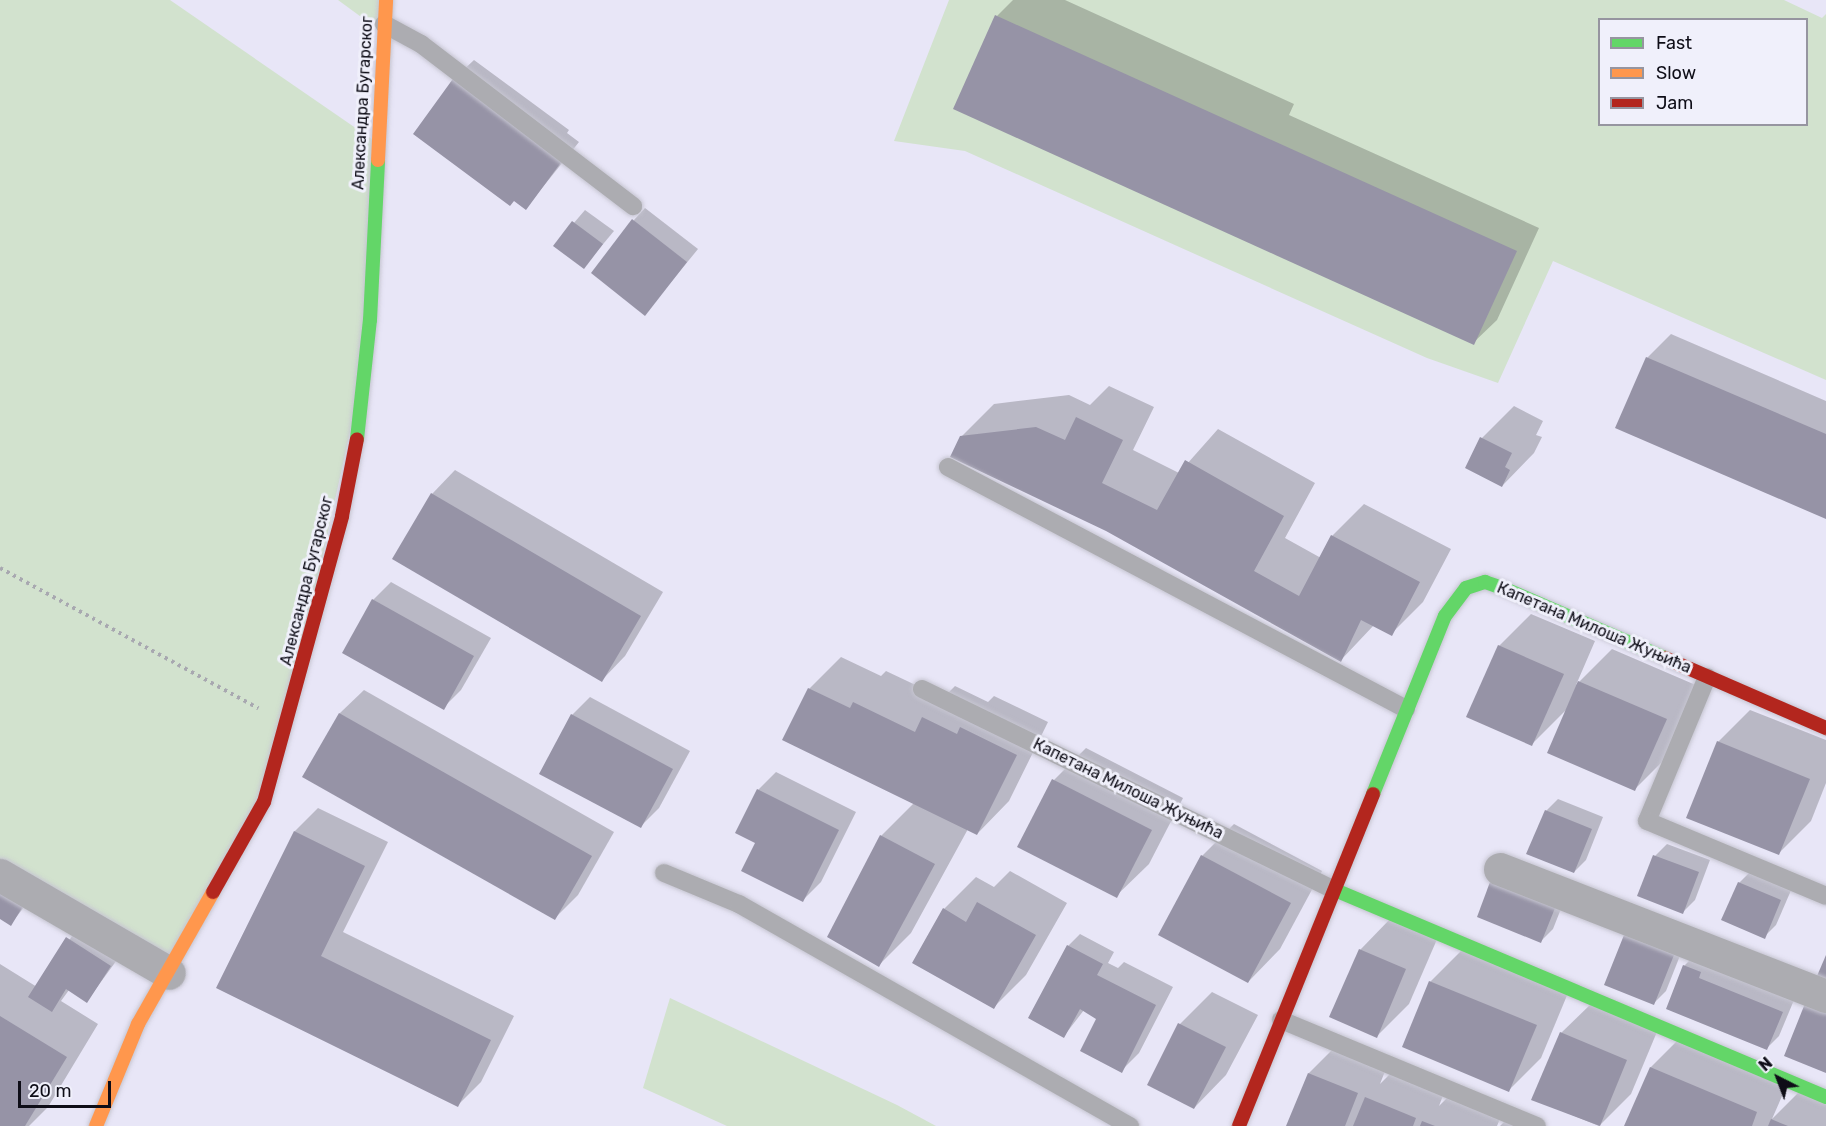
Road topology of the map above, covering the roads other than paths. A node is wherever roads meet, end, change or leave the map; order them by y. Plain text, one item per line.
1 (386, 0) edge
2 (384, 24) junction
3 (633, 206) dead end
4 (948, 467) dead end
5 (1707, 677) junction
6 (922, 689) dead end
7 (1406, 709) junction
8 (1826, 728) edge
9 (1500, 869) dead end
10 (664, 873) dead end
11 (0, 875) edge
12 (1335, 890) junction
13 (1826, 896) edge
14 (169, 973) junction
15 (1826, 996) edge
16 (1281, 1020) junction
17 (1826, 1097) edge
18 (96, 1126) edge
19 (1130, 1126) edge
20 (1239, 1126) edge
21 (1537, 1126) edge

1 - 2 street, Александра Бугарског
2 - 3 lane
2 - 14 street, Александра Бугарског
4 - 7 lane
5 - 7 street, Капетана Милоша Жуњића
5 - 8 street, Капетана Милоша Жуњића
5 - 13 lane
6 - 12 lane, Капетана Милоша Жуњића
7 - 12 street, Капетана Милоша Жуњића
9 - 15 street
10 - 19 lane
11 - 14 street
12 - 16 street, Капетана Милоша Жуњића
12 - 17 street, Капетана Милоша Жуњића
14 - 18 street, Александра Бугарског
16 - 20 street, Капетана Милоша Жуњића
16 - 21 lane

